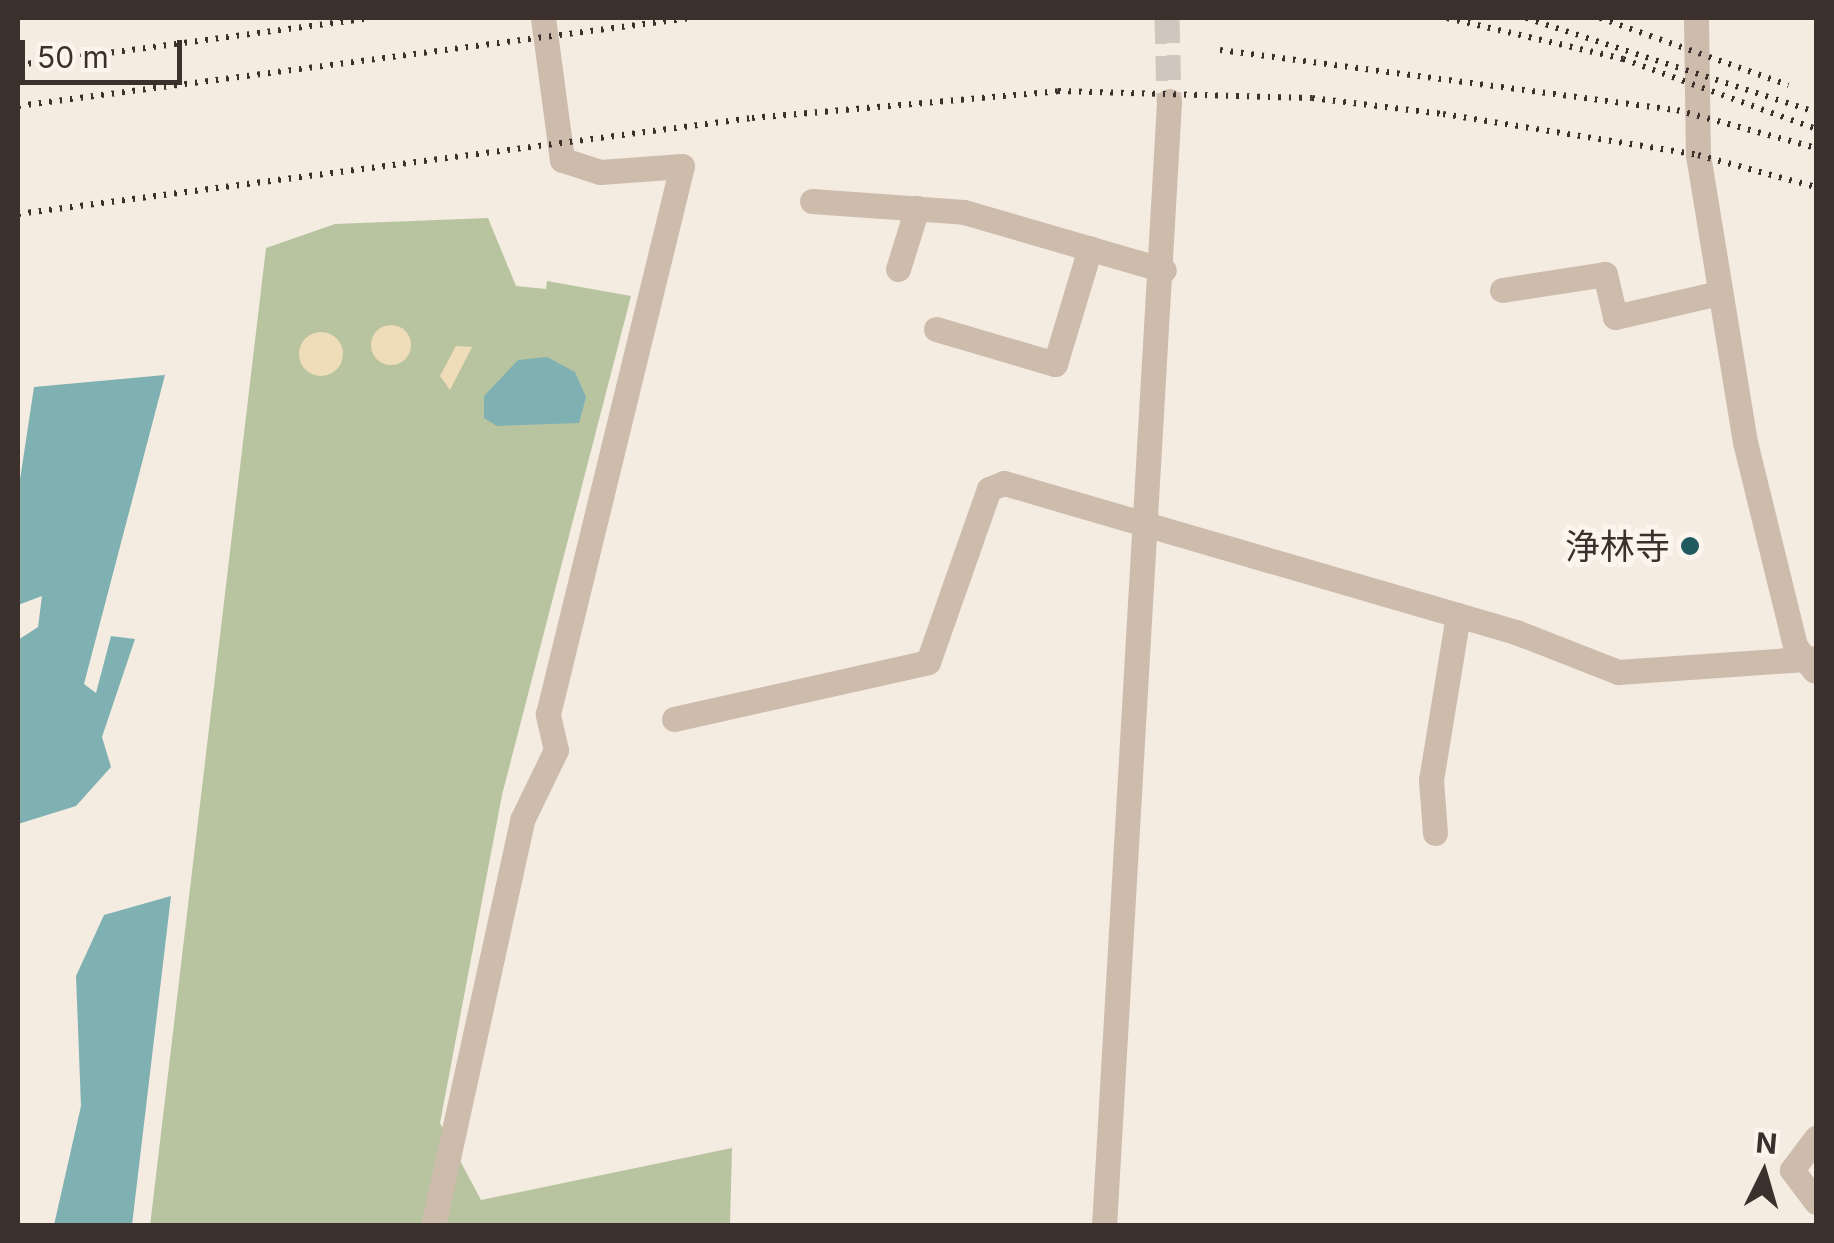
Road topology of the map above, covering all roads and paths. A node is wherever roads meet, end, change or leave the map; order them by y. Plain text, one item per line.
1 (543, 18) edge
2 (1696, 18) edge
3 (1169, 101) tunnel mouth
4 (812, 201) dead end
5 (917, 208) junction
6 (1090, 248) junction
7 (898, 269) dead end
8 (1164, 270) junction
9 (1502, 290) dead end
10 (1719, 293) junction
11 (936, 329) dead end
12 (1142, 522) junction
13 (1458, 615) junction
14 (1814, 664) edge
15 (674, 719) dead end
16 (1435, 832) dead end
17 (1816, 1138) edge
18 (1816, 1202) edge
19 (433, 1226) edge
20 (1104, 1226) edge

1 - 19 street
2 - 10 street
3 - 8 street
4 - 5 street
5 - 6 street
5 - 7 street
6 - 8 street
6 - 11 street
8 - 12 street
9 - 10 street
10 - 14 street
12 - 13 street
12 - 15 street
12 - 20 street
13 - 14 street
13 - 16 street
17 - 18 street

